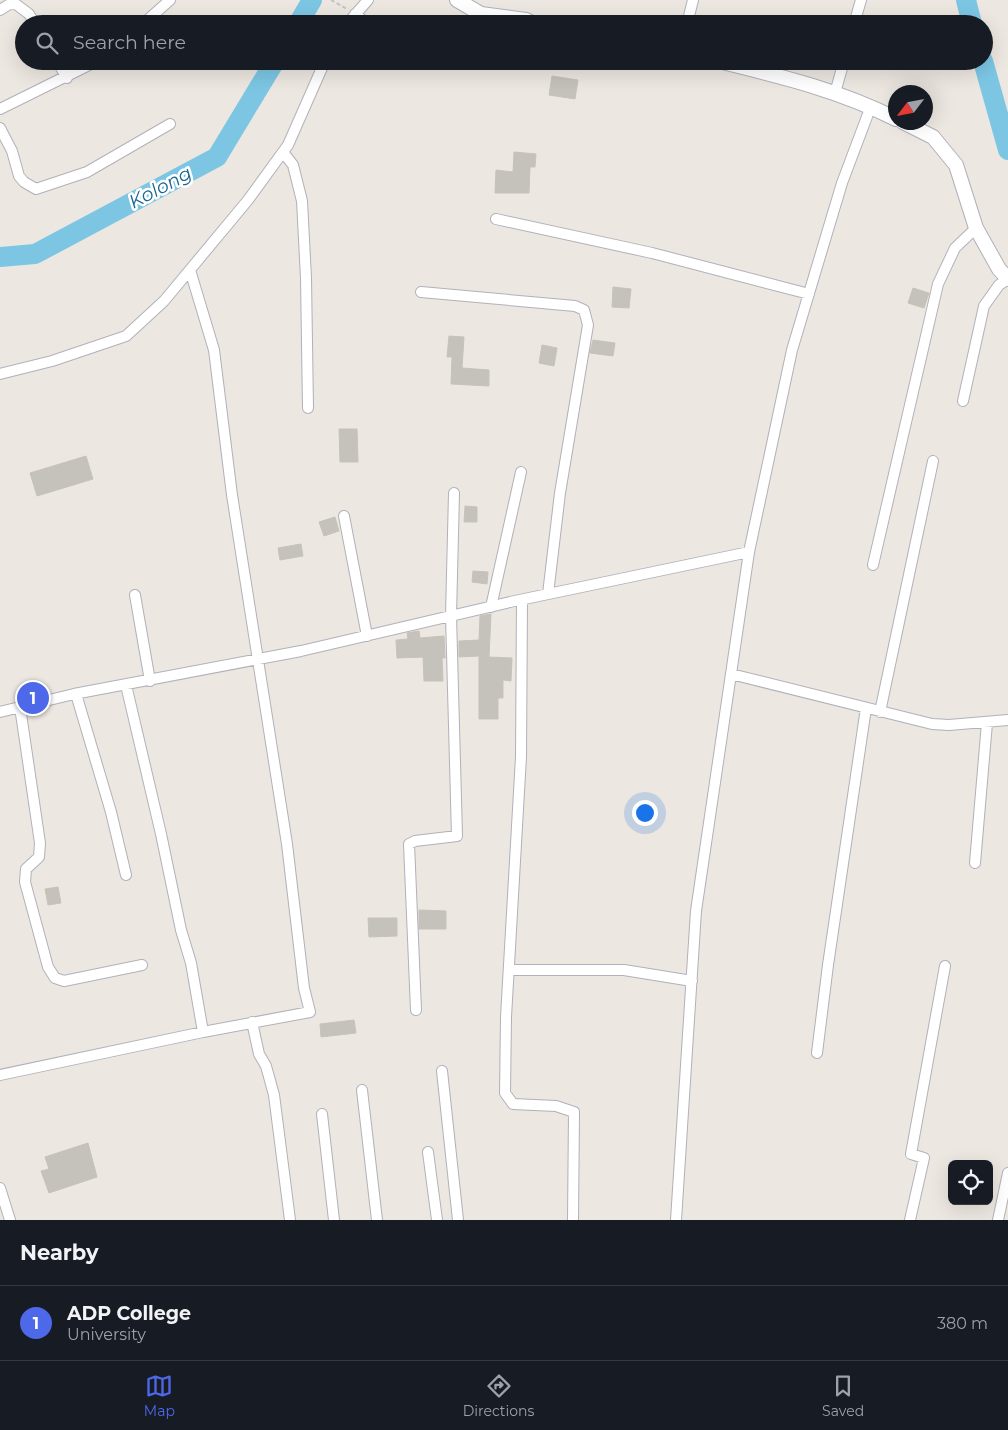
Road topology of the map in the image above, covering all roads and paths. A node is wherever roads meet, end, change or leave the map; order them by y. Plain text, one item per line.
1 (170, 0) edge
2 (368, 0) edge
3 (457, 0) edge
4 (692, 0) edge
5 (861, 0) edge
6 (332, 1) edge
7 (0, 10) edge
8 (355, 14) joint
9 (30, 15) edge
10 (153, 15) edge
11 (488, 15) edge
12 (689, 15) edge
13 (857, 15) edge
14 (62, 70) edge
15 (81, 70) edge
16 (321, 70) edge
17 (755, 70) edge
18 (841, 70) edge
19 (67, 78) junction
20 (835, 93) junction
21 (871, 106) junction
22 (0, 109) edge
23 (888, 115) edge
24 (170, 124) dead end
25 (0, 128) edge
26 (918, 130) edge
27 (283, 152) junction
28 (496, 219) dead end
29 (976, 228) junction
30 (190, 270) junction
31 (1008, 279) edge
32 (421, 292) dead end
33 (809, 294) junction
34 (0, 374) edge
35 (963, 402) dead end
36 (308, 408) dead end
37 (933, 461) dead end
38 (521, 472) dead end
39 (454, 494) dead end
40 (344, 516) dead end
41 (749, 552) junction
42 (872, 565) dead end
43 (548, 594) junction
44 (135, 595) dead end
45 (522, 600) junction
46 (491, 607) junction
47 (451, 616) junction
48 (367, 636) junction
49 (257, 660) junction
50 (731, 674) junction
51 (150, 681) junction
52 (126, 685) junction
53 (76, 694) junction
54 (20, 707) junction
55 (866, 708) junction
56 (0, 712) edge
57 (880, 712) junction
58 (1008, 720) edge
59 (988, 722) junction
60 (975, 863) dead end
61 (126, 875) dead end
62 (142, 965) dead end
63 (945, 966) dead end
64 (508, 970) junction
65 (692, 981) junction
66 (416, 1010) dead end
67 (252, 1022) junction
68 (203, 1032) junction
69 (817, 1053) dead end
70 (442, 1071) dead end
71 (0, 1075) edge
72 (362, 1090) dead end
73 (322, 1114) dead end
74 (428, 1152) dead end
75 (1008, 1173) edge
76 (0, 1188) edge
77 (10, 1220) edge
78 (290, 1220) edge
79 (334, 1220) edge
80 (377, 1220) edge
81 (437, 1220) edge
82 (458, 1220) edge
83 (573, 1220) edge
84 (676, 1220) edge
85 (910, 1220) edge
86 (998, 1220) edge

1 - 10 street
2 - 8 street
3 - 11 street
4 - 12 street
5 - 13 street
6 - 8 path
7 - 9 street
14 - 19 street
15 - 19 street
16 - 27 street
17 - 20 street
18 - 20 street
19 - 22 street
20 - 21 street
21 - 23 street
21 - 33 street
24 - 25 street
26 - 29 street
27 - 30 street
27 - 36 street
28 - 33 street
29 - 31 street
29 - 42 street
30 - 34 street
30 - 49 street
31 - 35 street
32 - 43 street
33 - 41 street
37 - 57 street
38 - 46 street
39 - 47 street
40 - 48 street
41 - 43 street
41 - 50 street
43 - 45 street
44 - 51 street
45 - 46 street
45 - 64 street
46 - 47 street
47 - 48 street
47 - 66 street
48 - 49 street
49 - 51 street
49 - 67 street
50 - 55 street
50 - 65 street
51 - 52 street
52 - 53 street
52 - 68 street
53 - 54 street
53 - 61 street
54 - 56 street
54 - 62 street
55 - 57 street
55 - 69 street
57 - 59 street
58 - 59 street
59 - 60 street
63 - 85 street
64 - 65 street
64 - 83 street
65 - 84 street
67 - 68 street
67 - 78 street
68 - 71 street
70 - 82 street
72 - 80 street
73 - 79 street
74 - 81 street
75 - 86 street
76 - 77 street

